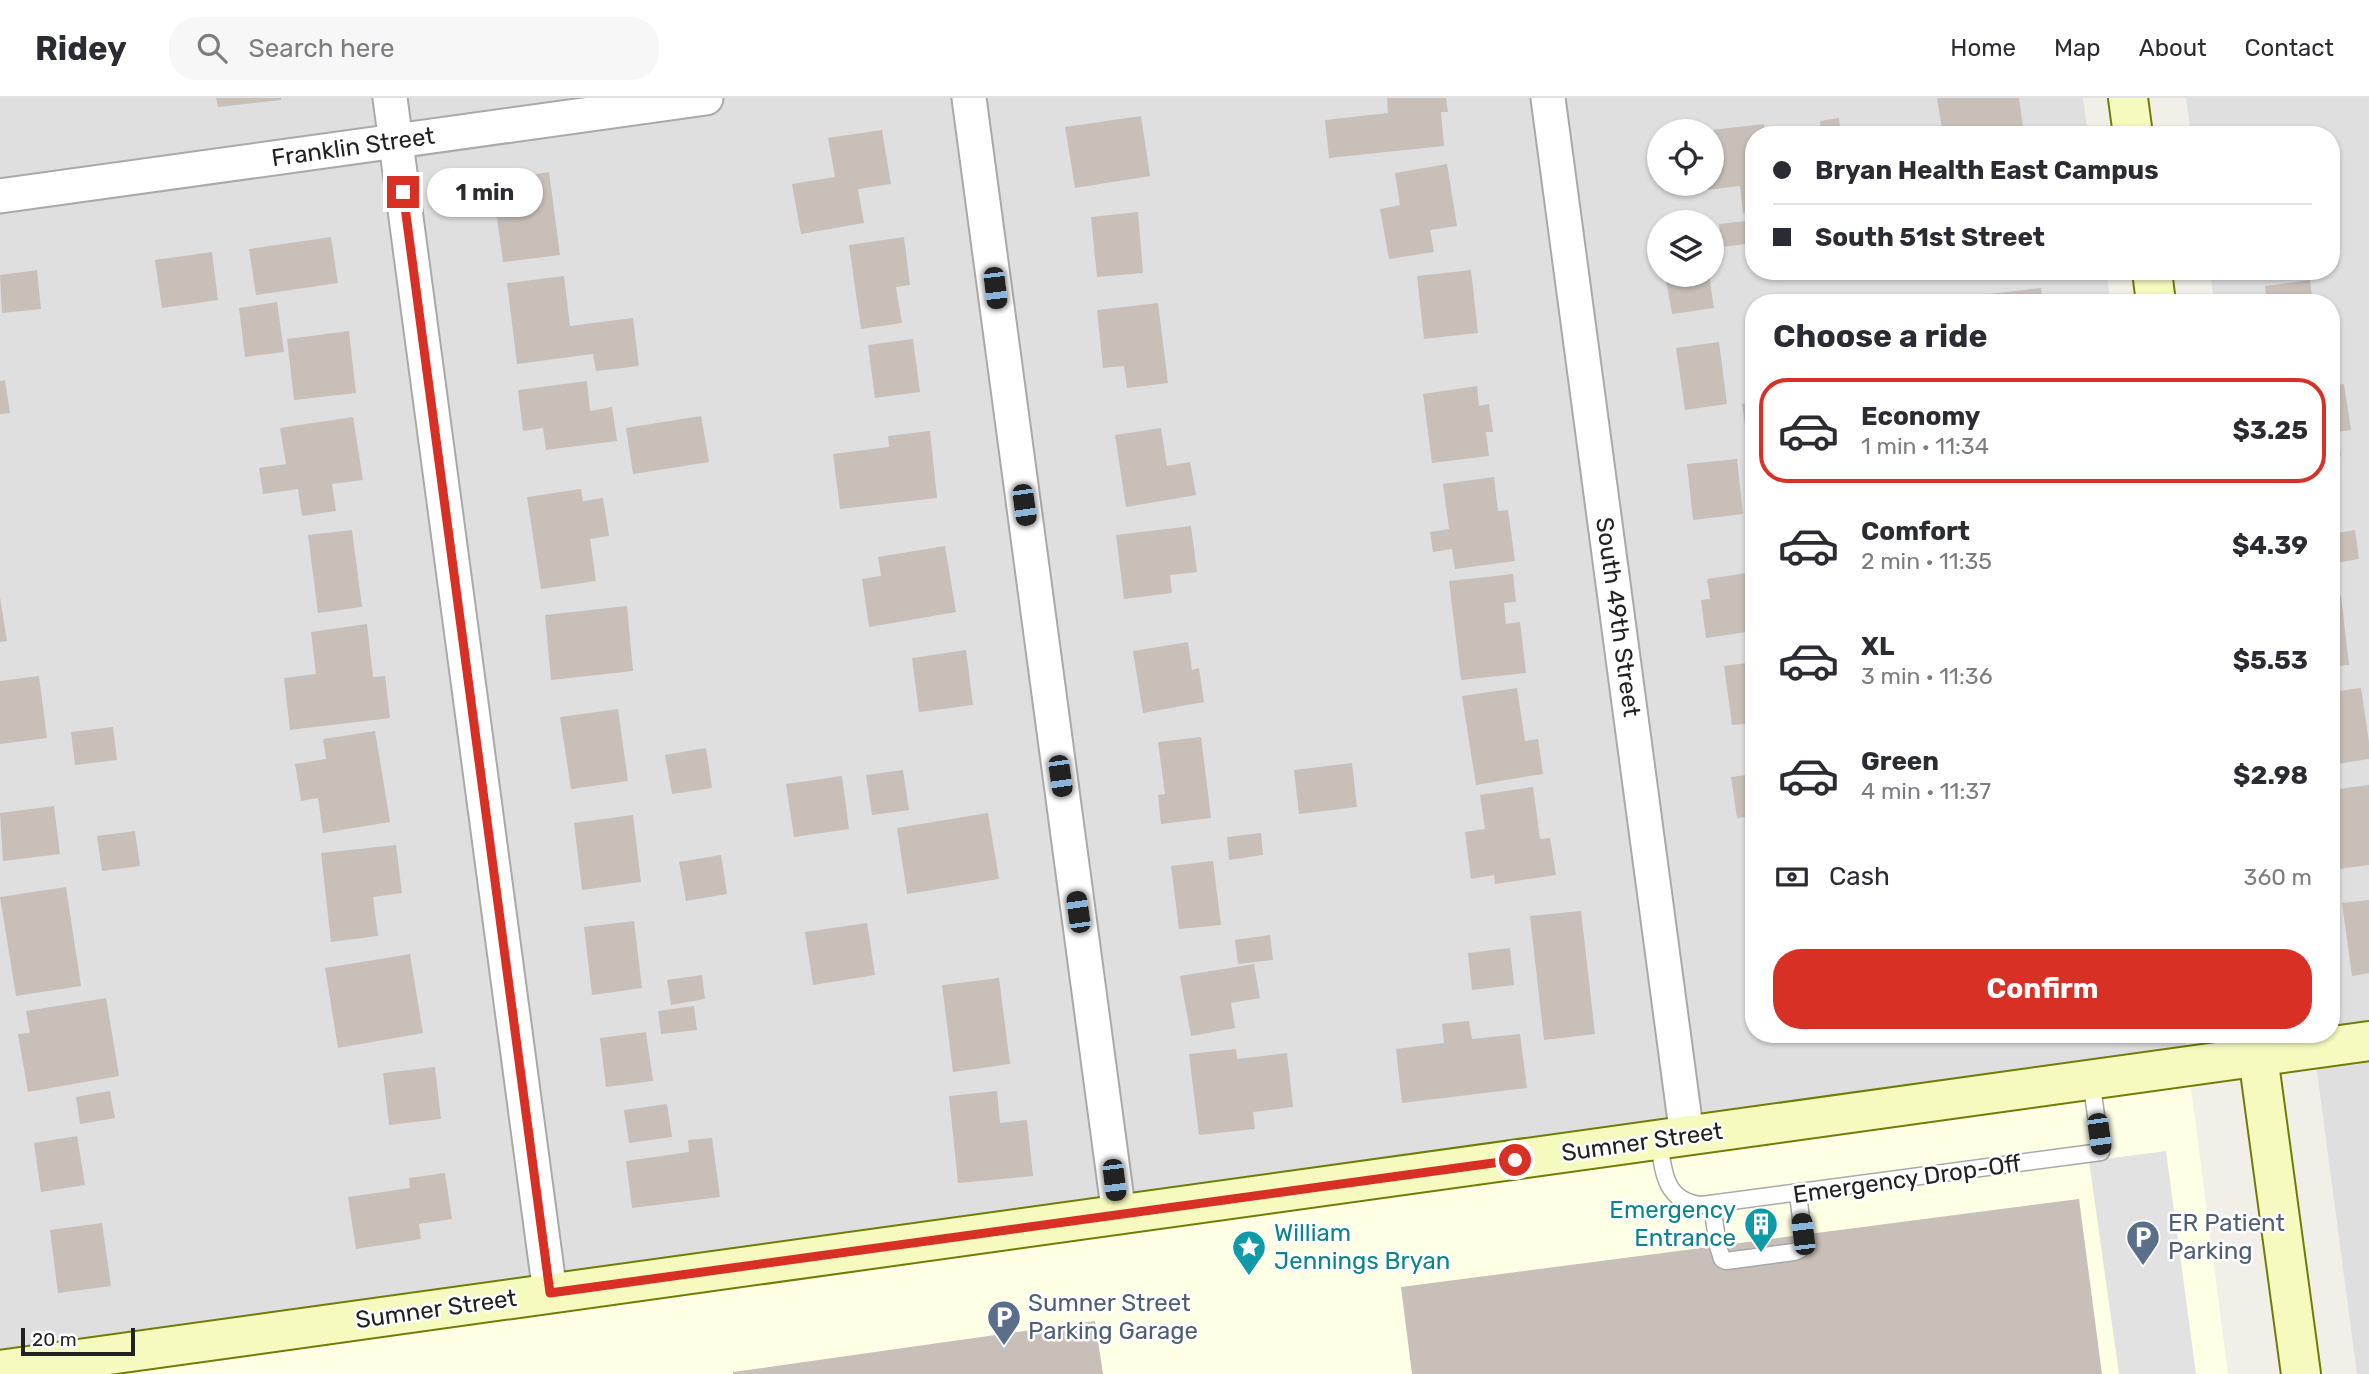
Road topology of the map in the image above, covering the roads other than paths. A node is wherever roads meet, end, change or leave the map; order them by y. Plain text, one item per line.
1 (390, 98) edge
2 (706, 98) edge
3 (969, 98) edge
4 (1549, 98) edge
5 (2128, 98) edge
6 (2132, 126) edge
7 (396, 141) junction
8 (0, 196) edge
9 (2369, 1041) edge
10 (2340, 1042) edge
11 (2313, 1043) edge
12 (2257, 1045) edge
13 (2091, 1079) junction
14 (1673, 1138) junction
15 (1798, 1194) junction
16 (1712, 1205) junction
17 (1119, 1215) junction
18 (550, 1293) junction
19 (0, 1370) edge
20 (2301, 1374) edge

1 - 7 street
2 - 7 street, Franklin Street
3 - 17 street
4 - 14 street, South 49th Street
5 - 6 street
7 - 8 street, Franklin Street
7 - 18 street
9 - 10 street, Sumner Street
11 - 12 street, Sumner Street
12 - 13 street, Sumner Street
12 - 20 street
13 - 14 street, Sumner Street
13 - 15 lane, Emergency Drop-Off
14 - 16 lane
14 - 17 street, Sumner Street
15 - 16 lane, Emergency Drop-Off
15 - 16 lane
17 - 18 street, Sumner Street
18 - 19 street, Sumner Street

